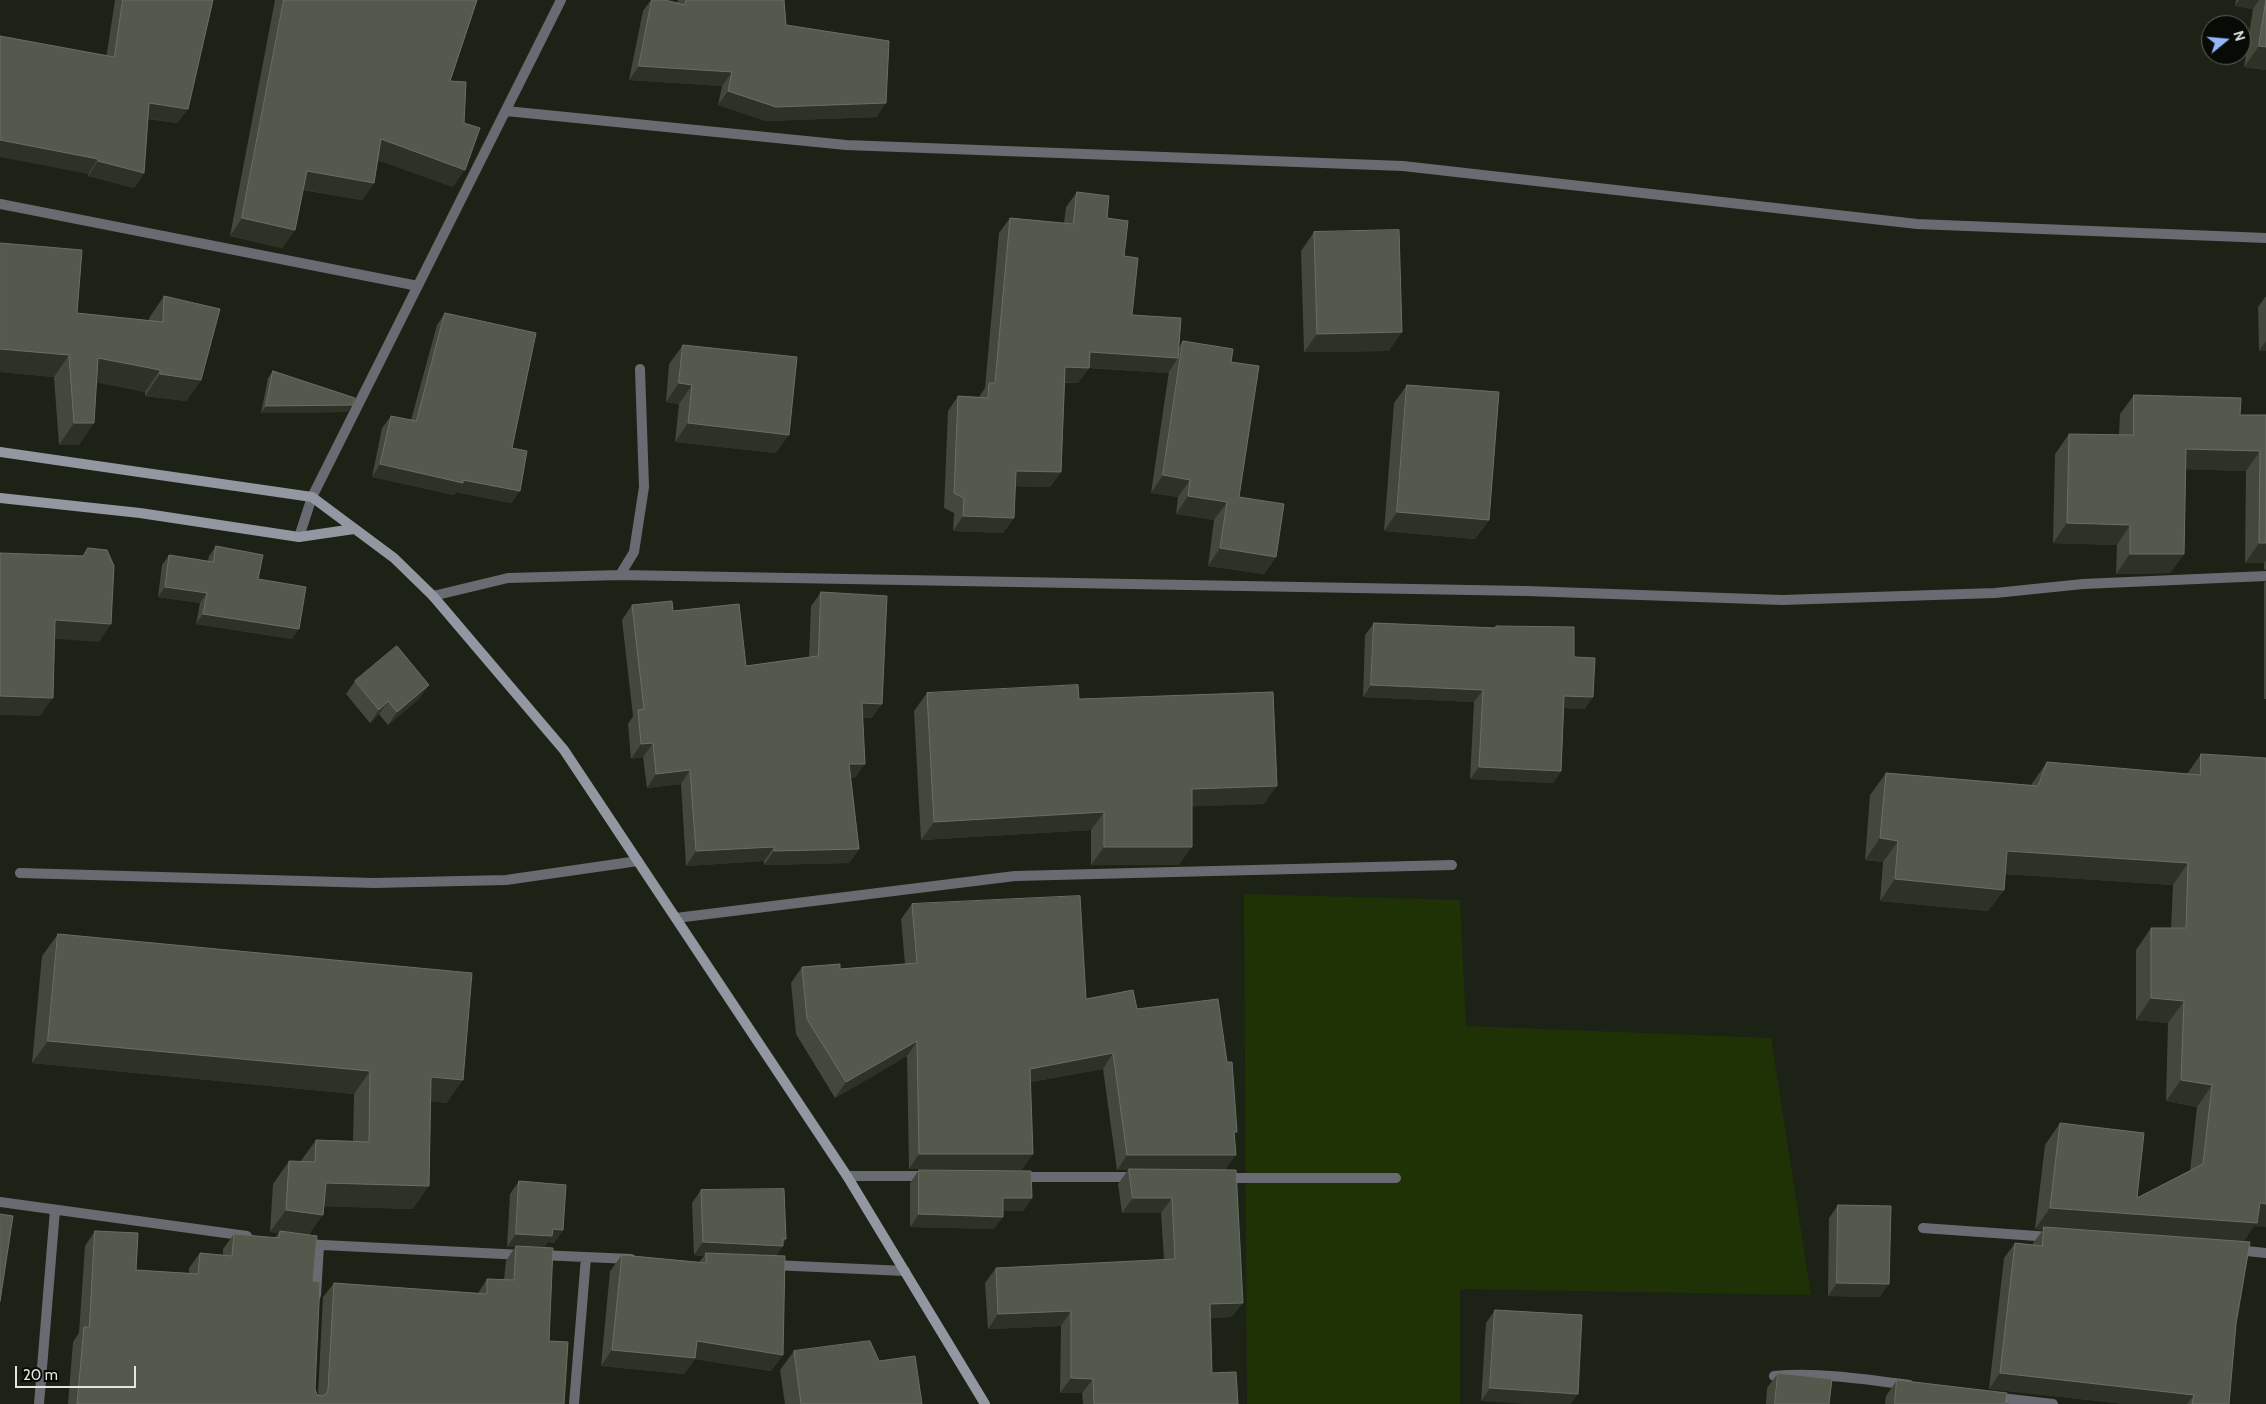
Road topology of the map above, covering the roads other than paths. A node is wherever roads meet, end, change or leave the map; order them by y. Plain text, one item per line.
1 (562, 0) edge
2 (506, 112) junction
3 (0, 204) edge
4 (2266, 238) edge
5 (418, 286) junction
6 (640, 369) dead end
7 (0, 452) edge
8 (312, 497) junction
9 (0, 498) edge
10 (354, 529) junction
11 (299, 537) junction
12 (620, 575) junction
13 (2266, 576) edge
14 (433, 596) junction
15 (638, 861) junction
16 (1452, 865) dead end
17 (20, 873) dead end
18 (676, 918) junction
19 (847, 1176) junction
20 (937, 1176) edge
21 (1007, 1177) edge
22 (1146, 1177) edge
23 (1216, 1178) edge
24 (1396, 1178) dead end
25 (0, 1202) edge
26 (55, 1210) junction
27 (1923, 1228) dead end
28 (2062, 1237) edge
29 (260, 1238) edge
30 (290, 1242) edge
31 (319, 1246) junction
32 (2229, 1250) edge
33 (2266, 1253) edge
34 (586, 1257) junction
35 (646, 1260) edge
36 (765, 1265) edge
37 (905, 1271) junction
38 (316, 1305) edge
39 (1774, 1376) dead end
40 (1922, 1387) edge
41 (1979, 1395) edge
42 (40, 1404) edge
43 (574, 1404) edge
44 (985, 1404) edge
45 (2054, 1404) edge

1 - 2 street
2 - 4 street
2 - 5 street
3 - 5 street
5 - 8 street
6 - 12 street
7 - 8 main road
8 - 10 main road
8 - 11 street
9 - 11 main road
10 - 11 main road
10 - 14 main road
12 - 13 street
12 - 14 street
14 - 15 main road
15 - 17 street
15 - 18 main road
16 - 18 street
18 - 19 main road
19 - 20 street
19 - 37 main road
21 - 22 street
23 - 24 street
25 - 26 street
26 - 29 street
26 - 42 street
27 - 28 street
30 - 31 street
31 - 34 street
31 - 38 street
32 - 33 street
34 - 35 street
34 - 43 street
36 - 37 street
37 - 44 main road
39 - 40 street
41 - 45 street

